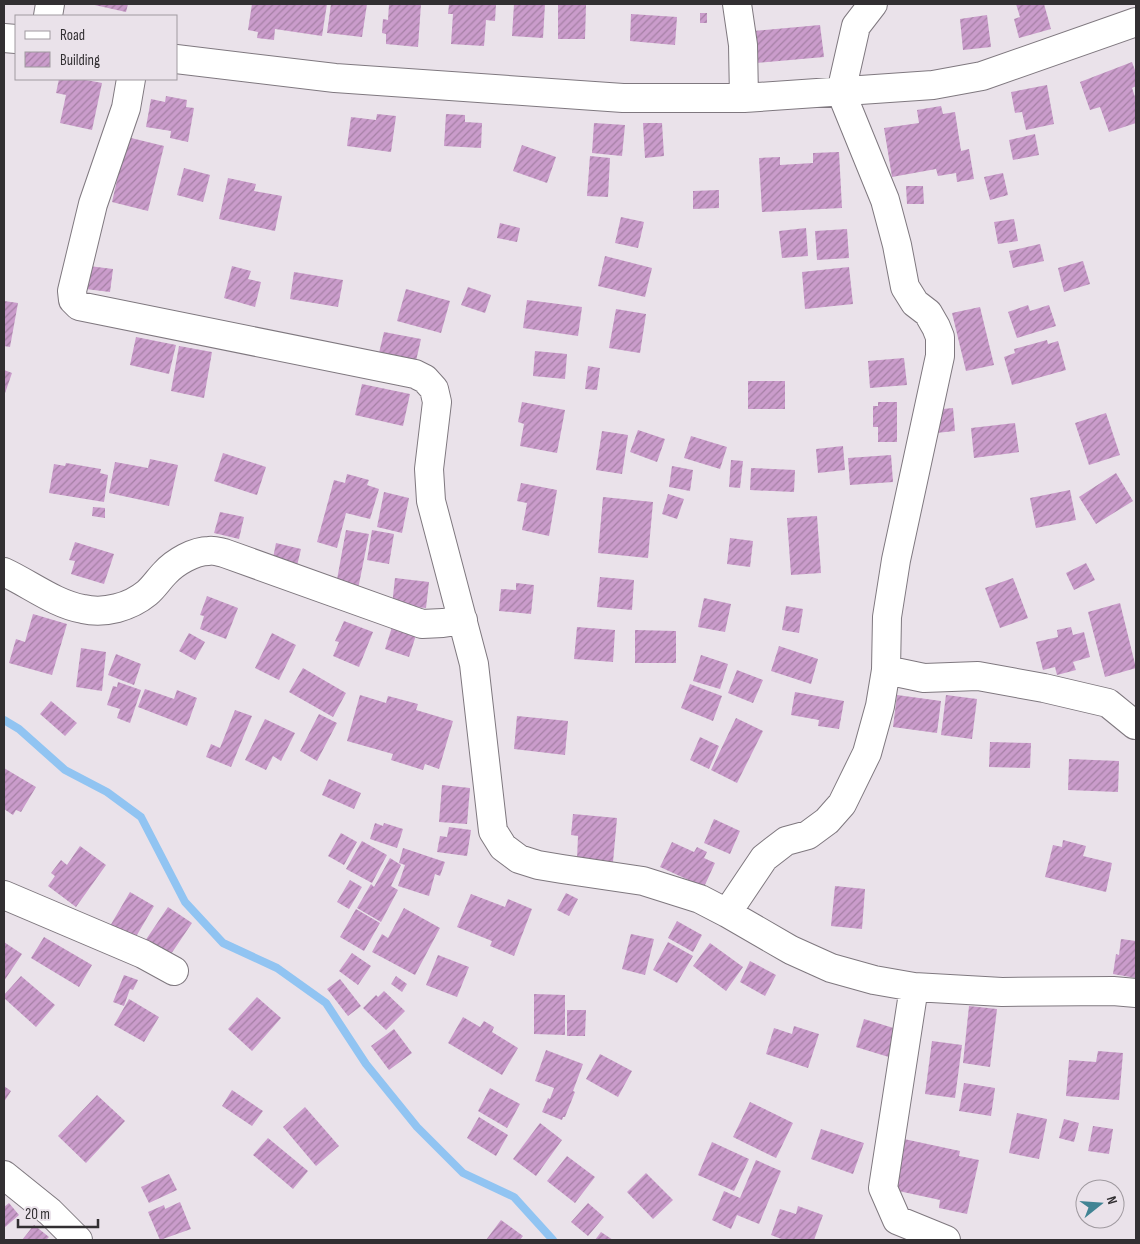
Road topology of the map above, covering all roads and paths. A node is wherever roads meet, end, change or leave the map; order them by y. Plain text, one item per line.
1 (737, 4) edge
2 (873, 4) edge
3 (1136, 22) edge
4 (178, 59) edge
5 (132, 80) edge
6 (841, 92) junction
7 (744, 98) junction
8 (4, 572) edge
9 (463, 620) junction
10 (886, 670) junction
11 (1135, 725) edge
12 (4, 895) edge
13 (727, 912) junction
14 (174, 971) dead end
15 (914, 987) junction
16 (1136, 993) edge
17 (4, 1175) edge
18 (78, 1240) edge
19 (946, 1240) edge

1 - 7 street
2 - 6 street
3 - 6 street
4 - 7 street
5 - 9 street
6 - 7 street
6 - 10 street
8 - 9 street
9 - 13 street
10 - 11 street
10 - 13 street
12 - 14 street
13 - 15 street
15 - 16 street
15 - 19 street
17 - 18 street

